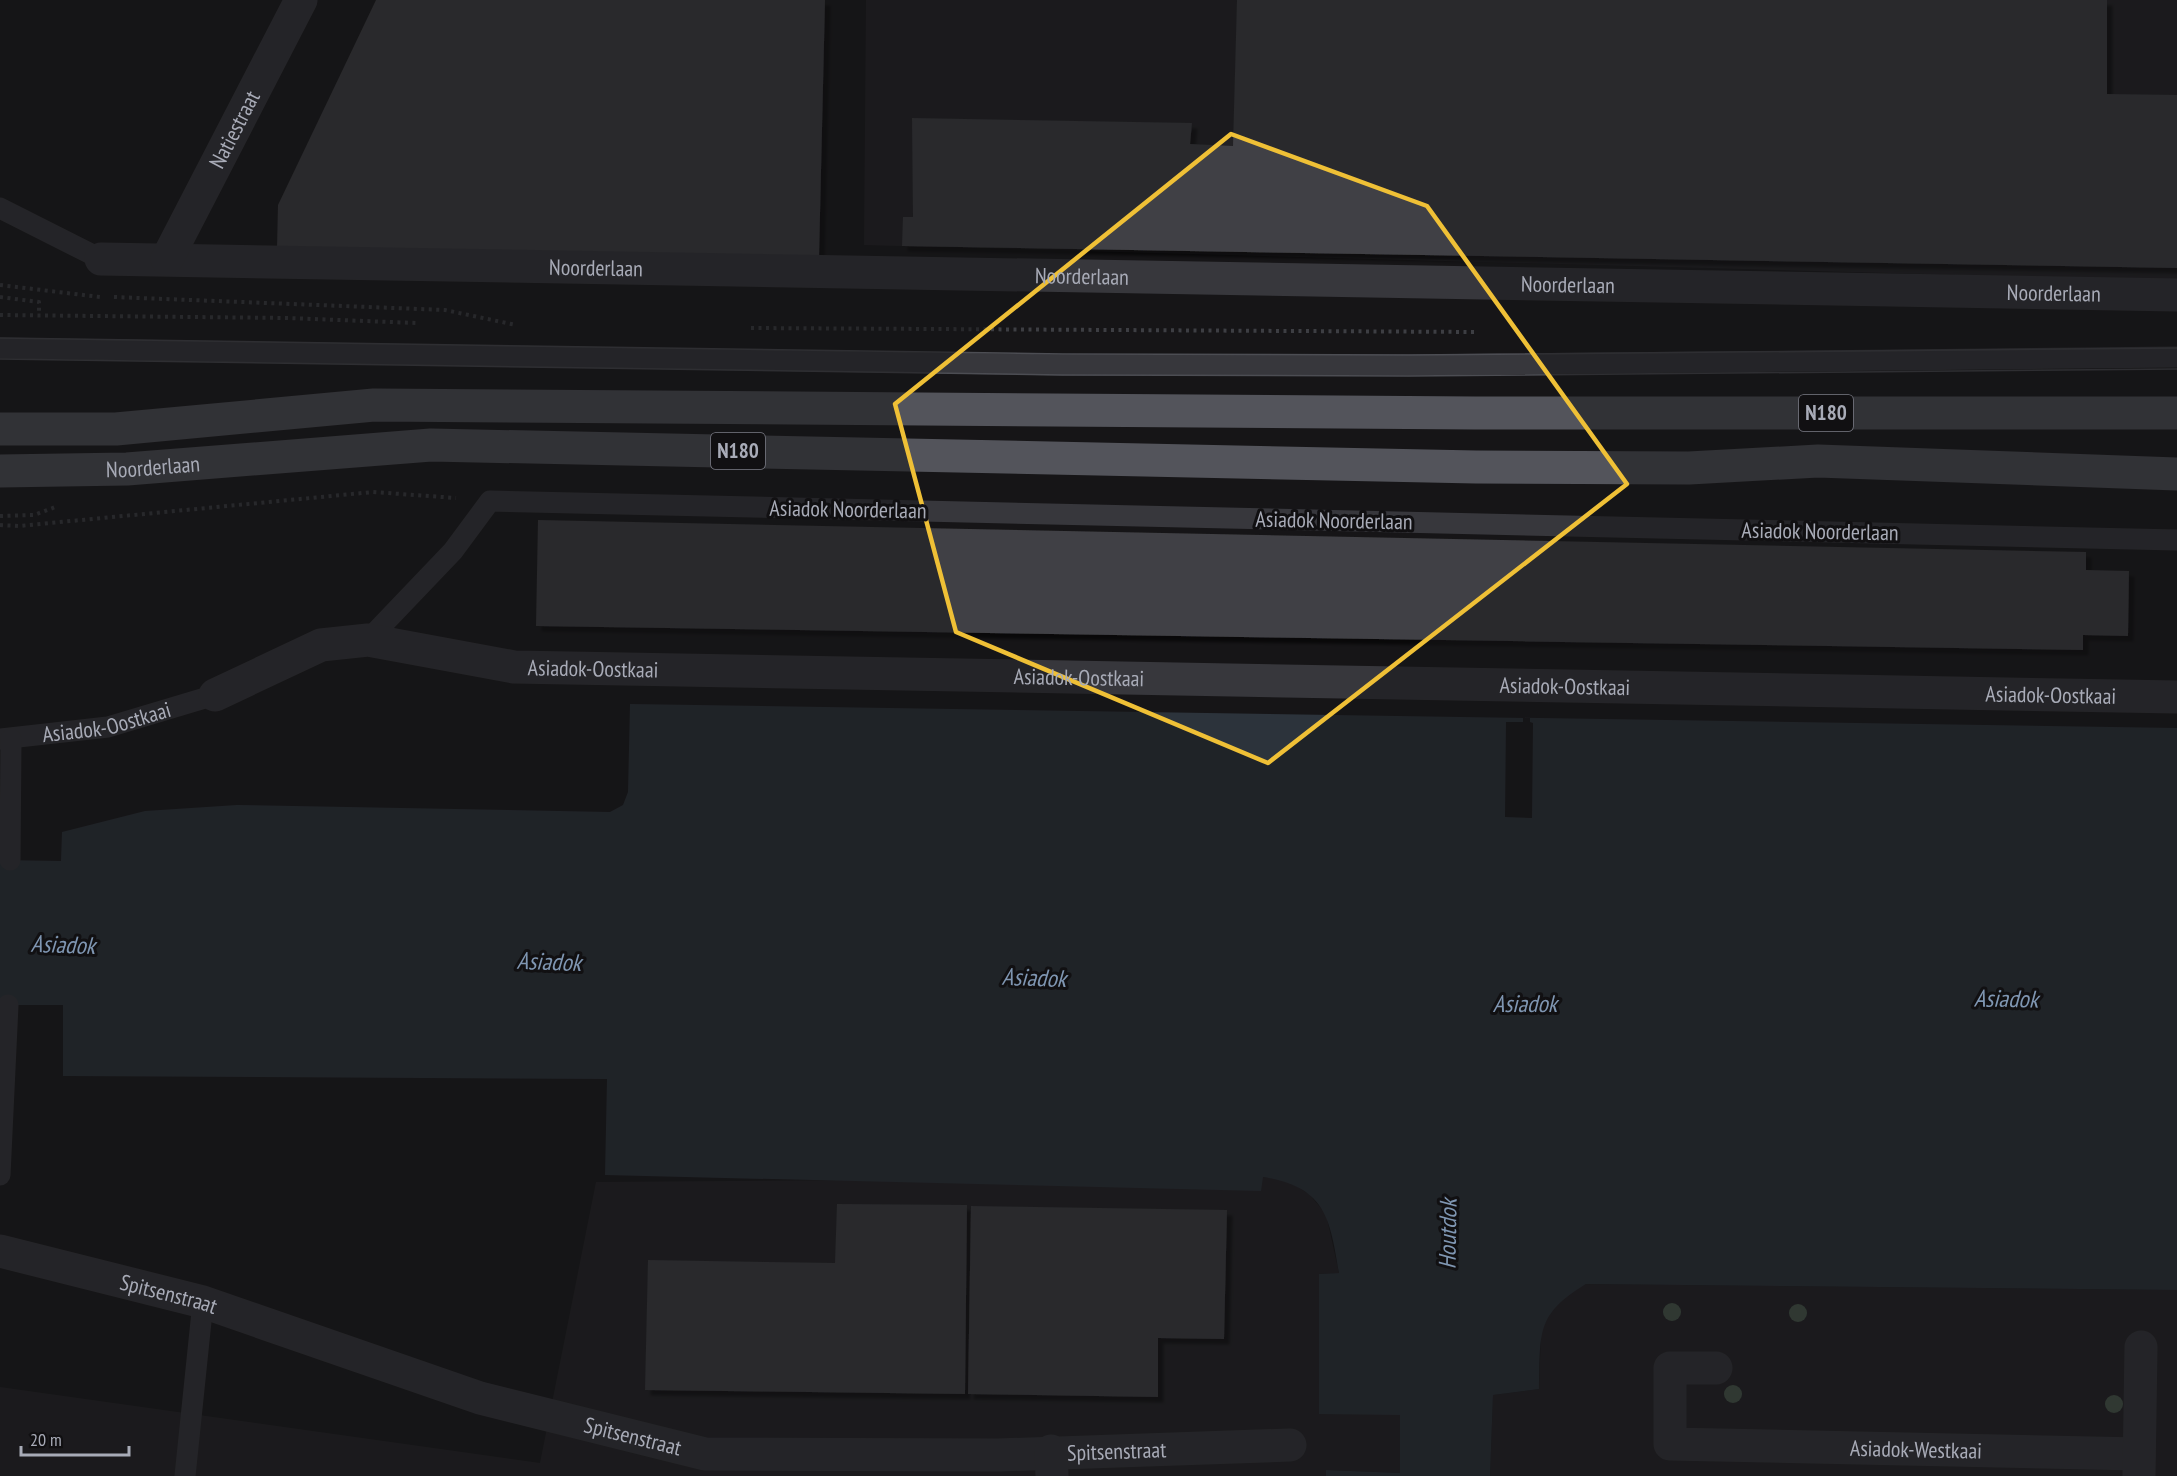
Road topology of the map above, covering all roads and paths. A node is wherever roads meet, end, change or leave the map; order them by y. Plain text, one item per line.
1 (301, 0) edge
2 (0, 208) edge
3 (101, 259) joint
4 (167, 259) junction
5 (0, 285) edge
6 (2177, 295) edge
7 (0, 297) edge
8 (39, 314) junction
9 (0, 315) edge
10 (38, 320) dead end
11 (418, 323) dead end
12 (489, 325) dead end
13 (739, 328) dead end
14 (1476, 332) dead end
15 (0, 348) edge
16 (2177, 357) edge
17 (2177, 412) edge
18 (0, 429) edge
19 (0, 471) edge
20 (2177, 474) edge
21 (490, 501) junction
22 (64, 504) dead end
23 (0, 516) edge
24 (0, 525) edge
25 (2177, 540) edge
26 (368, 640) junction
27 (215, 695) joint
28 (2177, 697) edge
29 (6, 739) edge
30 (10, 860) dead end
31 (8, 1005) dead end
32 (0, 1175) edge
33 (0, 1251) edge
34 (203, 1302) junction
35 (2141, 1347) dead end
36 (1716, 1368) dead end
37 (1290, 1445) dead end
38 (1052, 1464) edge
39 (2139, 1465) edge
40 (185, 1476) edge

1 - 4 street, Natiestraat
2 - 3 lane, Noorderlaan
3 - 4 street, Noorderlaan
4 - 6 street, Noorderlaan
5 - 12 path
7 - 8 path
8 - 9 path
8 - 10 path
8 - 11 path
13 - 14 path
15 - 16 lane
17 - 18 main road, Noorderlaan / N180
19 - 20 main road, Noorderlaan / N180
21 - 24 path
21 - 25 lane, Asiadok Noorderlaan
21 - 26 lane
22 - 23 path
26 - 27 street, Asiadok-Oostkaai
26 - 28 street, Asiadok-Oostkaai
27 - 29 lane, Asiadok-Oostkaai
29 - 30 lane
31 - 32 lane
33 - 34 street, Spitsenstraat
34 - 38 street, Spitsenstraat
34 - 40 lane
35 - 39 street
36 - 39 street, Asiadok-Westkaai
37 - 38 street, Spitsenstraat

